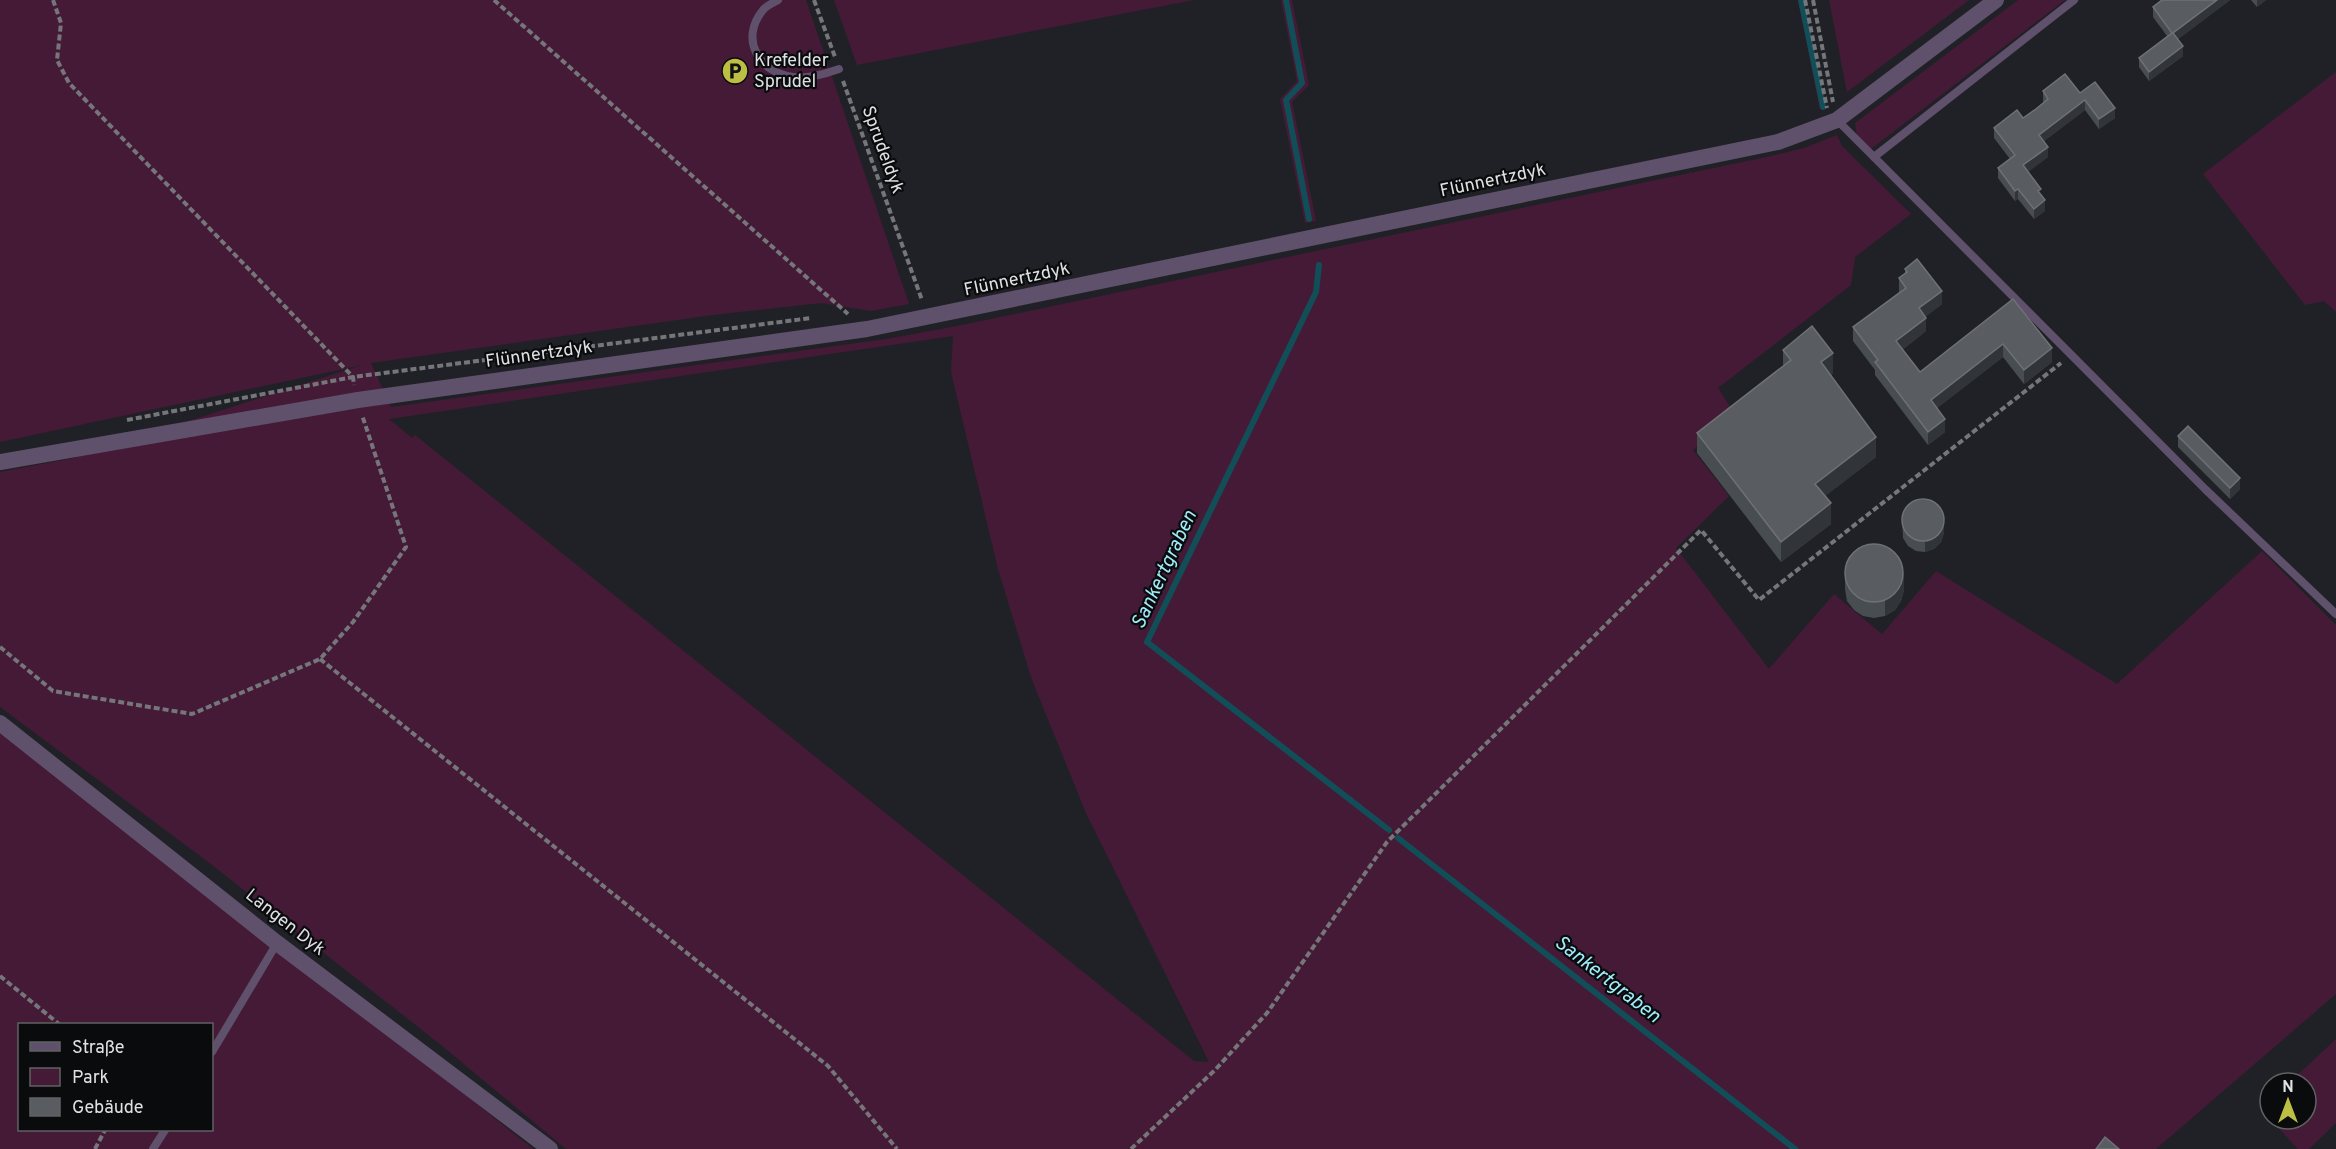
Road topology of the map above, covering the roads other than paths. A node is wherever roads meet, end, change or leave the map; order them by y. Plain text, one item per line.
1 (778, 0) edge
2 (1996, 0) edge
3 (2074, 0) edge
4 (839, 69) road end
5 (1837, 120) junction
6 (1874, 157) junction
7 (0, 462) edge
8 (2336, 614) edge
9 (0, 723) edge
10 (277, 943) junction
11 (213, 1050) edge
12 (164, 1131) edge
13 (153, 1149) edge
14 (550, 1149) edge

1 - 4 lane
2 - 5 street, Flünnertzdyk
3 - 6 lane
5 - 6 lane
5 - 7 street, Flünnertzdyk
6 - 8 lane
9 - 10 street, Langen Dyk
10 - 11 lane
10 - 14 street, Langen Dyk
12 - 13 lane

